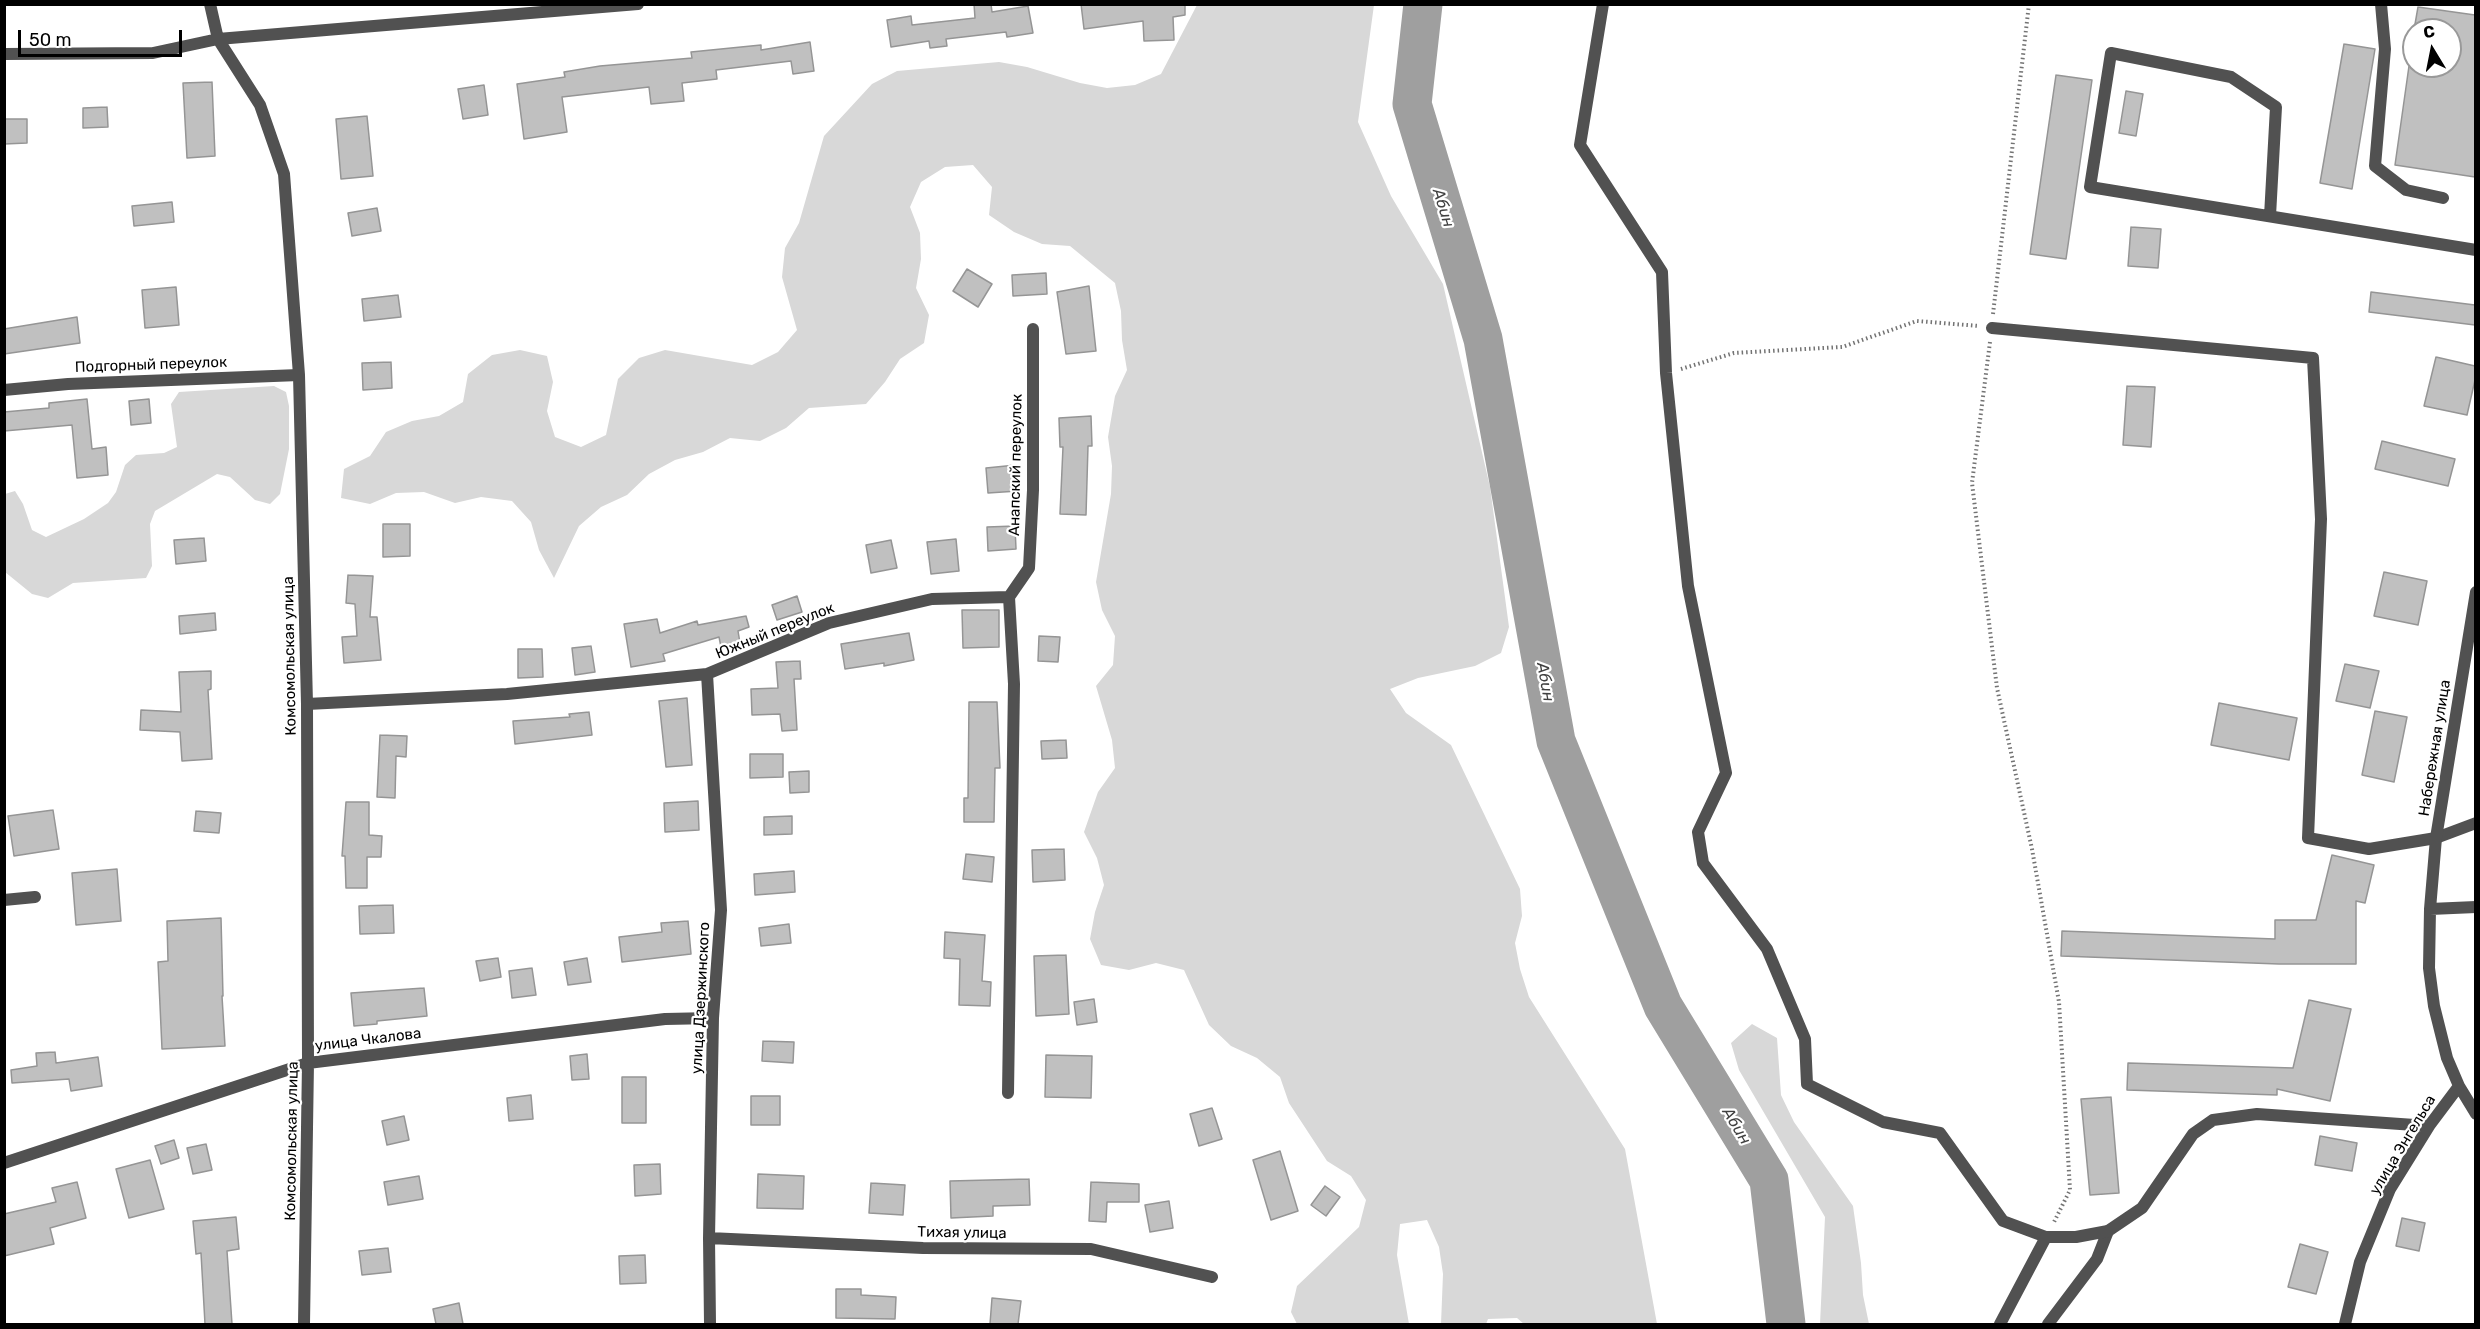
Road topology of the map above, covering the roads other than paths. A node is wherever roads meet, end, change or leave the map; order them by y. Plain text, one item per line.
1 (210, 4) edge
2 (638, 4) edge
3 (1603, 4) edge
4 (2381, 4) edge
5 (218, 39) junction
6 (4, 54) edge
7 (2443, 198) dead end
8 (2270, 216) junction
9 (2475, 250) edge
10 (1033, 328) dead end
11 (1992, 328) road end
12 (299, 375) junction
13 (4, 390) edge
14 (2475, 592) edge
15 (1010, 597) junction
16 (707, 674) junction
17 (307, 704) junction
18 (2475, 823) edge
19 (2436, 838) junction
20 (36, 897) dead end
21 (4, 900) edge
22 (2475, 907) edge
23 (2430, 909) junction
24 (713, 1018) junction
25 (308, 1063) junction
26 (2458, 1086) junction
27 (1008, 1093) dead end
28 (2475, 1114) edge
29 (2429, 1126) junction
30 (4, 1163) edge
31 (2108, 1231) junction
32 (2046, 1237) junction
33 (709, 1238) junction
34 (1212, 1276) dead end
35 (304, 1324) edge
36 (710, 1324) edge
37 (2000, 1324) edge
38 (2048, 1324) edge
39 (2345, 1324) edge

1 - 5 street, Комсомольская улица
2 - 5 street
3 - 32 street
4 - 7 street
5 - 6 street
5 - 12 street, Комсомольская улица
8 - 8 street
8 - 9 street
10 - 15 street, Анапский переулок
11 - 19 street
12 - 13 street, Подгорный переулок
12 - 17 street, Комсомольская улица
14 - 19 street, Набережная улица
15 - 16 street, Южный переулок
15 - 27 street
16 - 17 street, Южный переулок
16 - 24 street, улица Дзержинского
17 - 25 street, Комсомольская улица
18 - 19 street
19 - 23 street, Набережная улица
20 - 21 street
22 - 23 street
23 - 26 street, Набережная улица
24 - 25 street, улица Чкалова
24 - 33 street, улица Дзержинского
25 - 30 street, улица Чкалова
25 - 35 street, Комсомольская улица
26 - 28 street, Набережная улица
26 - 29 street, улица Энгельса
29 - 31 street
29 - 39 street, улица Энгельса
31 - 32 street
31 - 38 street
32 - 37 street
33 - 34 street, Тихая улица
33 - 36 street, улица Дзержинского

